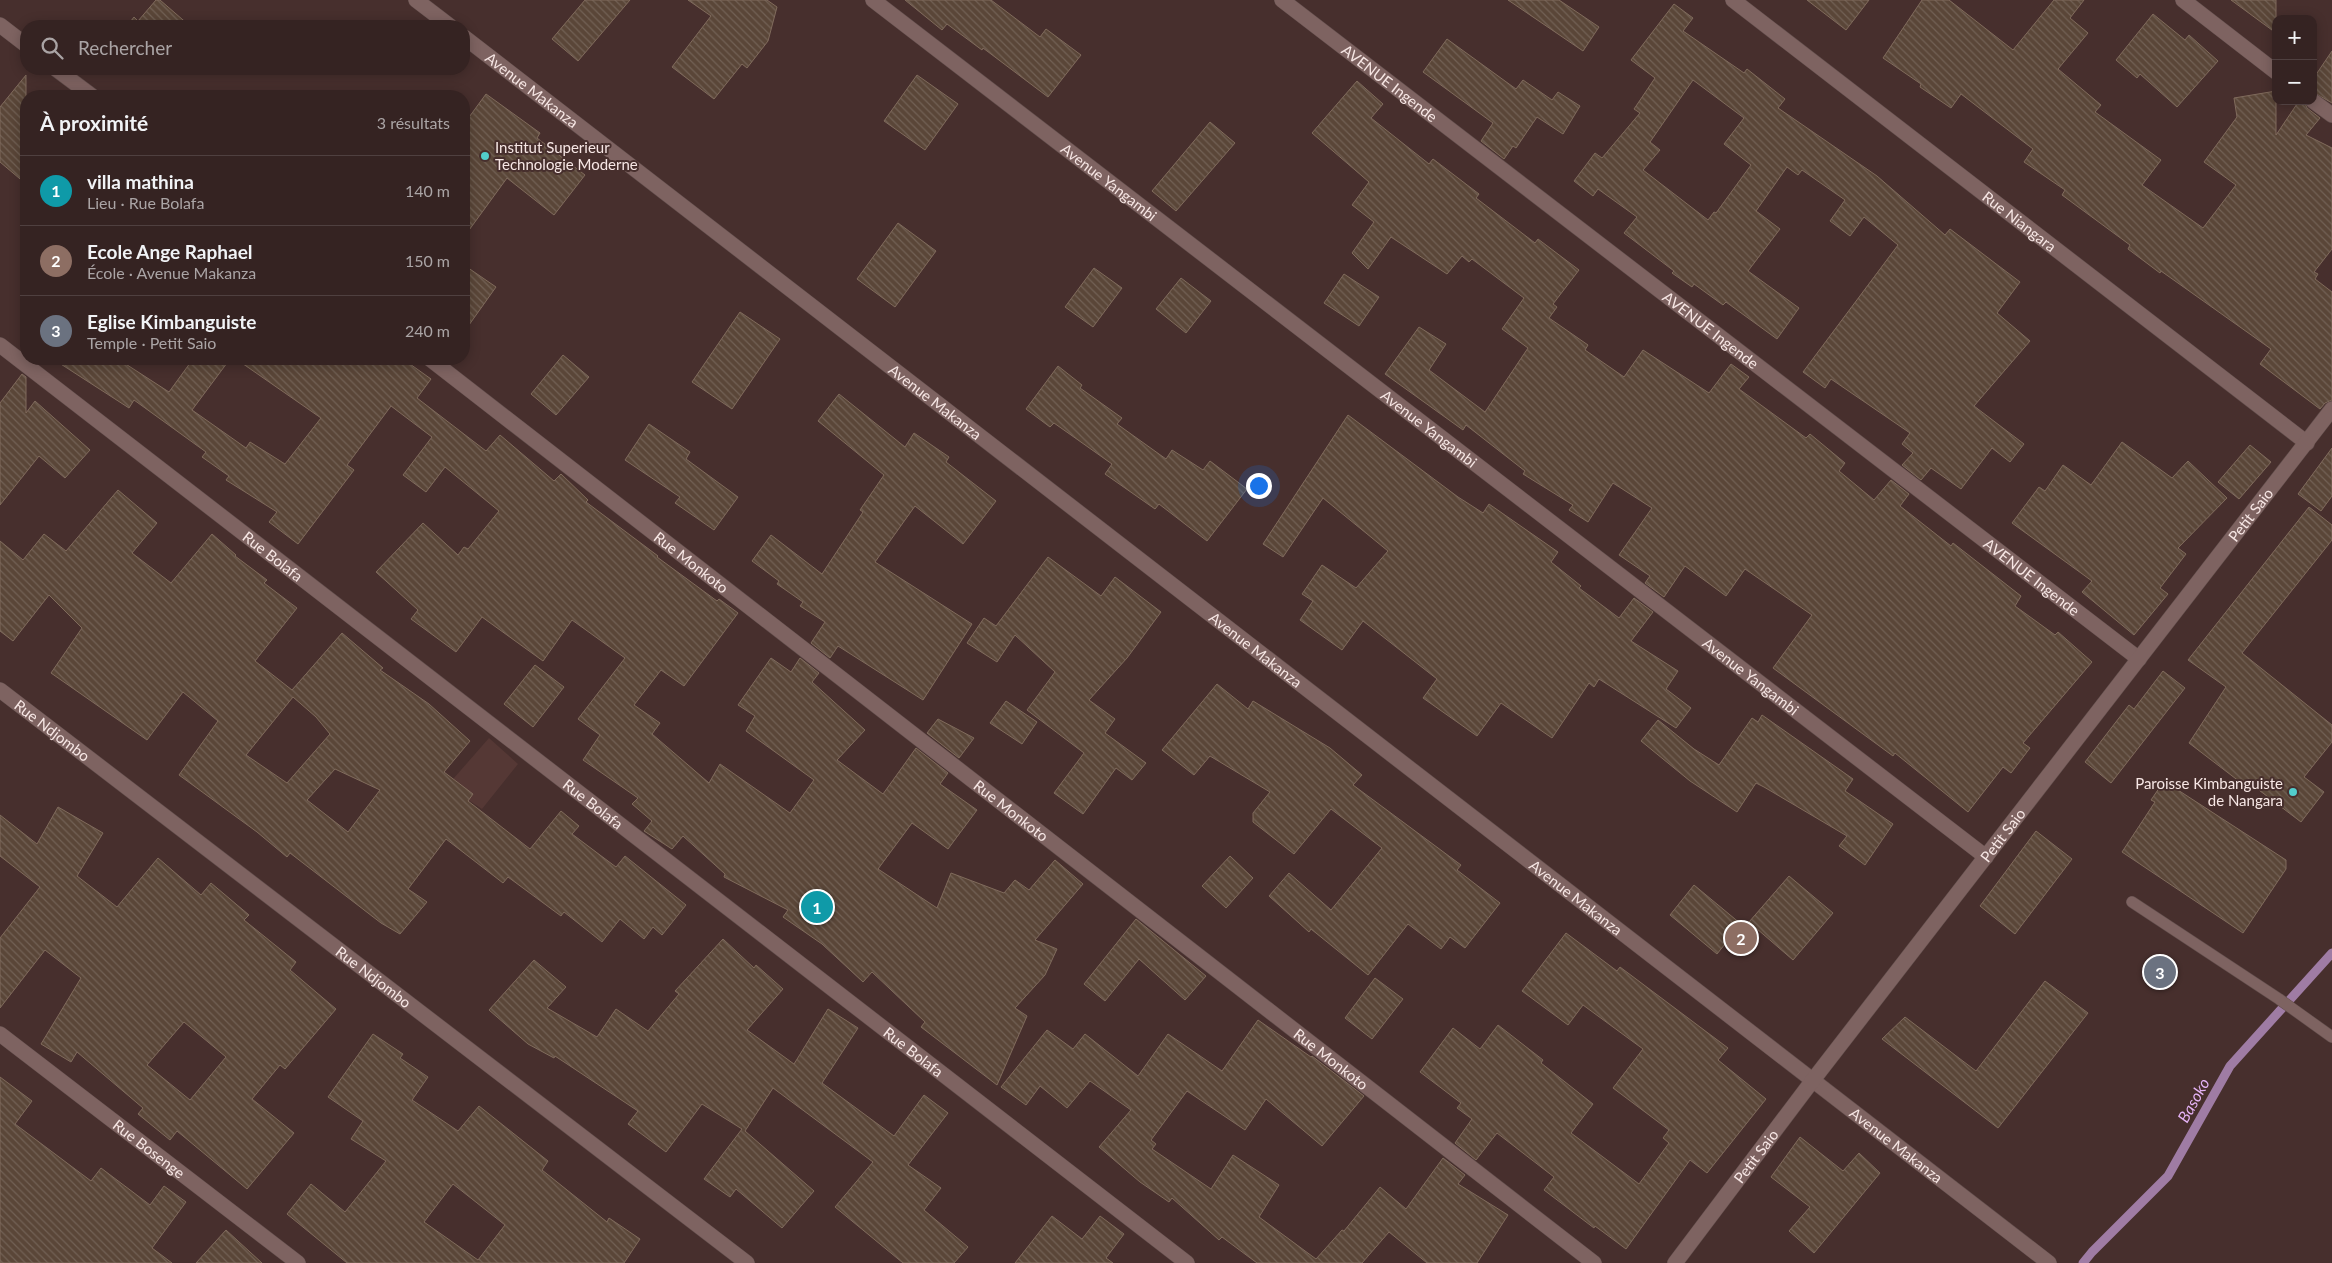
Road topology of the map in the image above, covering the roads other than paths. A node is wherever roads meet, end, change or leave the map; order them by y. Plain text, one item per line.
1 (416, 0) edge
2 (873, 0) edge
3 (1282, 0) edge
4 (1733, 0) edge
5 (2183, 0) edge
6 (442, 20) edge
7 (0, 25) edge
8 (20, 40) edge
9 (470, 42) edge
10 (2272, 69) edge
11 (64, 75) edge
12 (84, 90) edge
13 (2317, 104) edge
14 (2332, 115) edge
15 (0, 345) edge
16 (20, 360) edge
17 (26, 365) edge
18 (438, 365) edge
19 (2332, 410) edge
20 (2307, 443) junction
21 (2140, 659) junction
22 (0, 690) edge
23 (1986, 857) junction
24 (2132, 902) dead end
25 (0, 1034) edge
26 (2332, 1037) edge
27 (1813, 1080) junction
28 (298, 1263) edge
29 (748, 1263) edge
30 (1188, 1263) edge
31 (1594, 1263) edge
32 (1675, 1263) edge
33 (2049, 1263) edge

1 - 6 street
2 - 23 street, Avenue Yangambi
3 - 21 street, AVENUE Ingende
4 - 20 street, Rue Niangara
5 - 10 street
7 - 8 street
9 - 27 street, Avenue Makanza
11 - 12 street
13 - 14 street
15 - 16 street, Rue Bolafa
17 - 30 street, Rue Bolafa
18 - 31 street, Rue Monkoto
19 - 20 street, Petit Saio
20 - 21 street, Petit Saio
21 - 23 street, Petit Saio
22 - 29 street, Rue Ndjombo
23 - 27 street, Petit Saio
24 - 26 lane
25 - 28 street, Rue Bosenge
27 - 32 street, Petit Saio
27 - 33 street, Avenue Makanza

